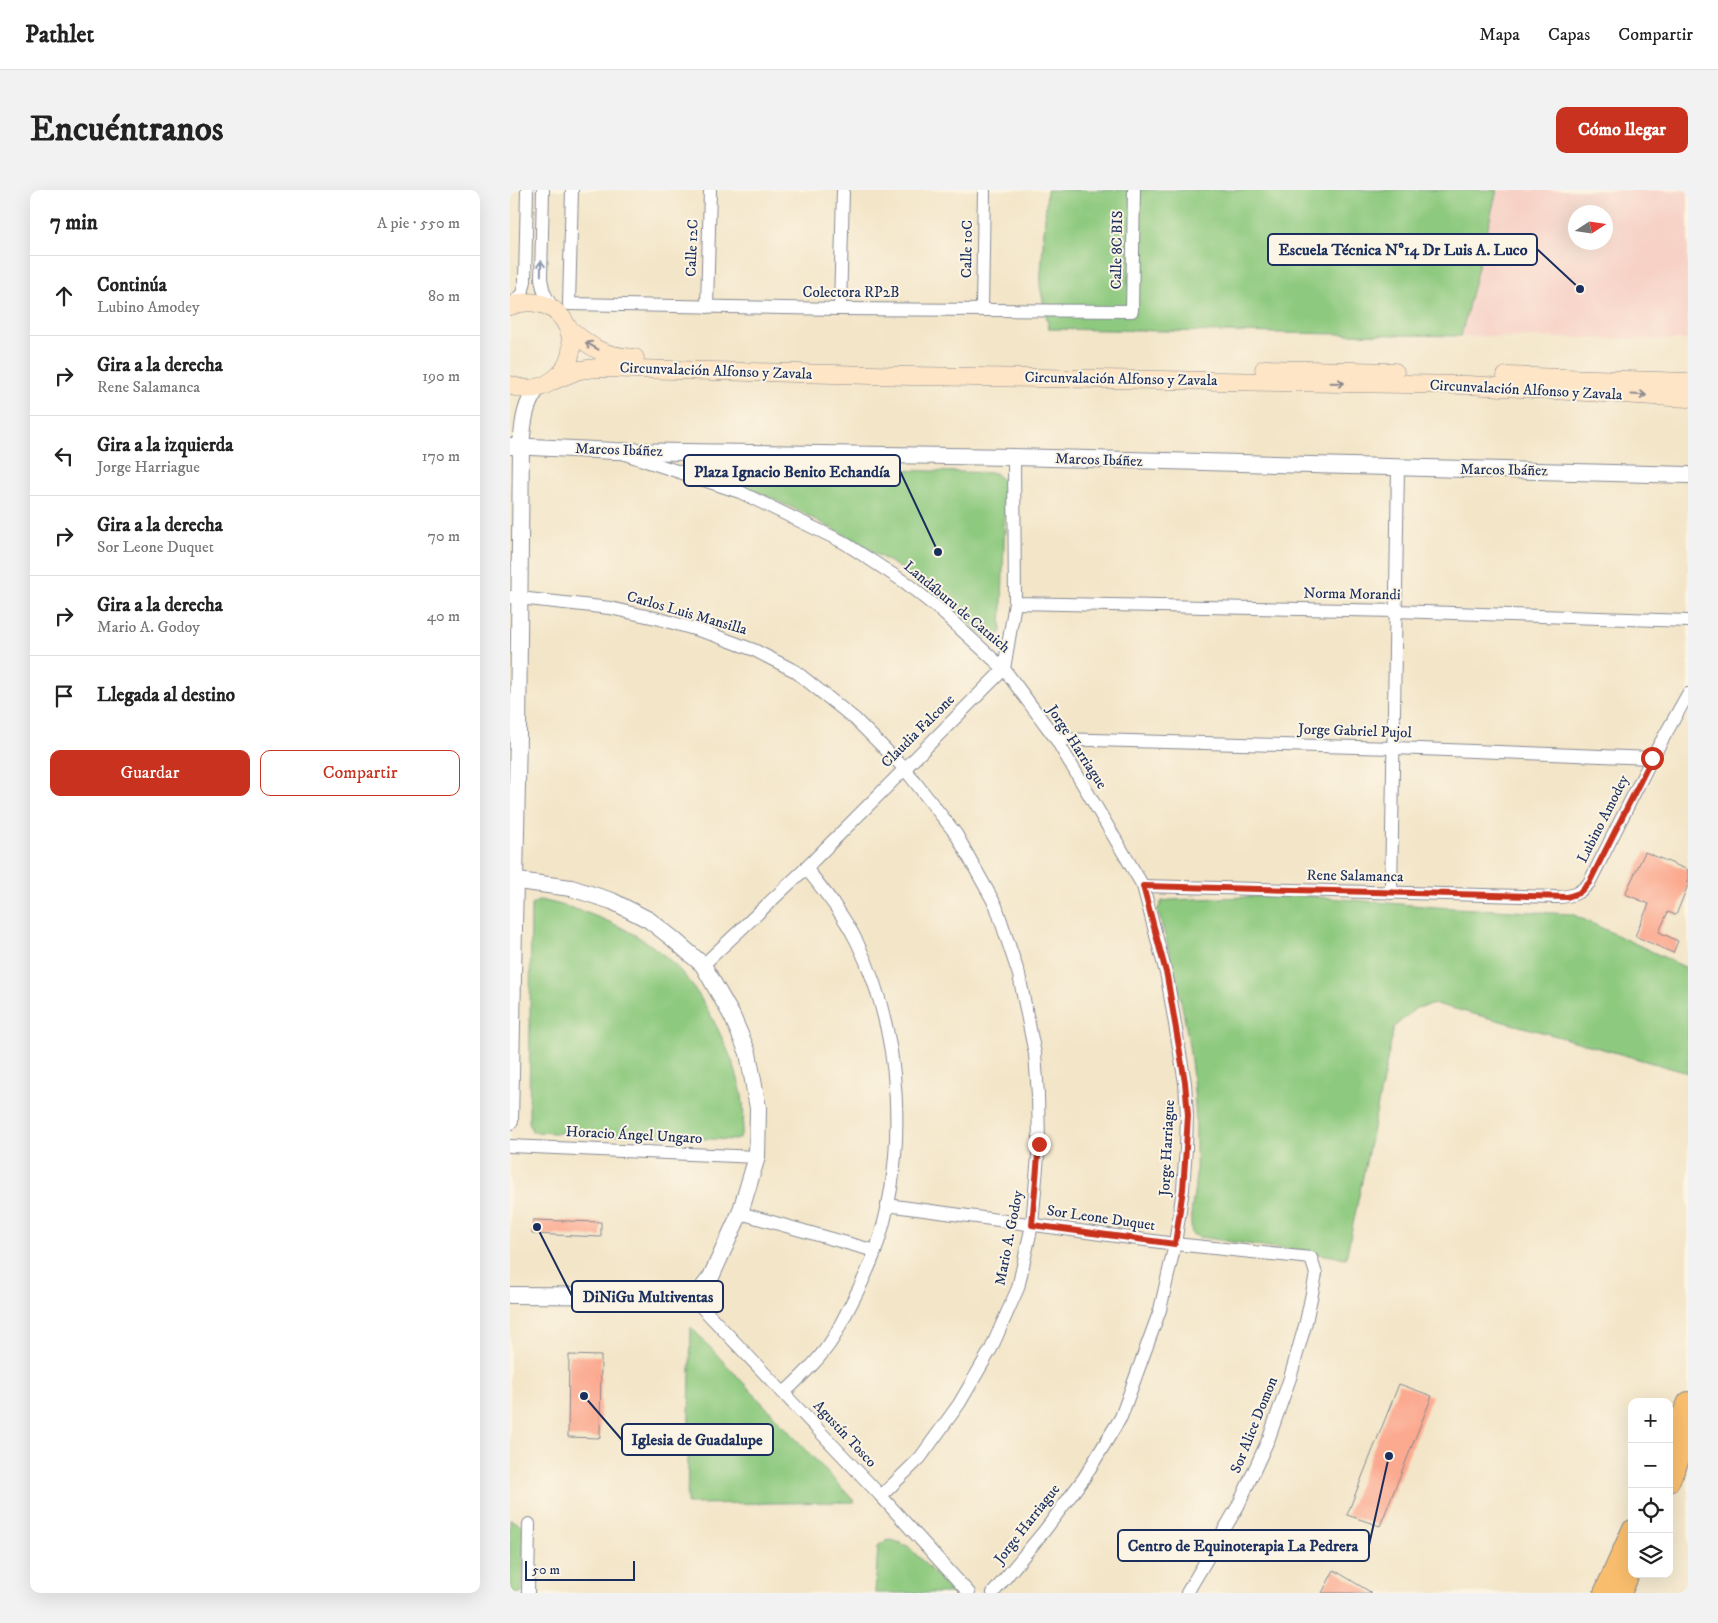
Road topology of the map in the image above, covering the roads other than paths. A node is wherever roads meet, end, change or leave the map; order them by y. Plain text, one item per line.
1 (527, 190) edge
2 (543, 190) edge
3 (572, 190) edge
4 (710, 190) edge
5 (843, 190) edge
6 (984, 190) edge
7 (1134, 190) edge
8 (510, 305) edge
9 (707, 307) junction
10 (563, 308) junction
11 (840, 308) junction
12 (982, 309) junction
13 (1132, 310) joint
14 (568, 328) junction
15 (555, 380) junction
16 (1688, 382) edge
17 (511, 385) edge
18 (538, 388) junction
19 (1688, 398) edge
20 (523, 420) junction
21 (515, 446) edge
22 (615, 451) junction
23 (1014, 458) junction
24 (1398, 468) junction
25 (1688, 475) edge
26 (514, 597) edge
27 (1014, 603) junction
28 (1396, 611) junction
29 (1688, 621) edge
30 (1004, 669) junction
31 (1688, 694) edge
32 (1056, 739) junction
33 (1394, 748) junction
34 (1652, 758) junction
35 (904, 768) junction
36 (806, 868) junction
37 (513, 880) edge
38 (1143, 886) junction
39 (1391, 893) junction
40 (1567, 897) joint
41 (703, 965) junction
42 (510, 1121) edge
43 (510, 1146) edge
44 (757, 1157) junction
45 (887, 1205) junction
46 (740, 1213) junction
47 (1032, 1225) junction
48 (1175, 1244) junction
49 (875, 1252) junction
50 (1311, 1258) joint
51 (510, 1295) edge
52 (694, 1299) junction
53 (784, 1393) junction
54 (1688, 1402) edge
55 (1688, 1439) edge
56 (1670, 1443) edge
57 (1673, 1473) edge
58 (881, 1496) junction
59 (528, 1524) dead end
60 (1631, 1533) edge
61 (1628, 1577) edge
62 (528, 1593) edge
63 (969, 1593) edge
64 (993, 1593) edge
65 (1187, 1593) edge
66 (1604, 1593) edge
67 (1621, 1593) edge

1 - 8 street
10 -> 2 street
3 - 10 street
4 - 9 street, Calle 12C
5 - 11 street
6 - 12 street, Calle 10C
7 - 13 street, Calle 8C BIS
8 - 10 main road
9 - 10 street, Colectora RP2B
9 - 11 street, Colectora RP2B
10 - 14 main road
11 - 12 street, Colectora RP2B
12 - 13 street, Colectora RP2B
14 - 15 main road
16 -> 14 main road, Circunvalación Alfonso y Zavala
15 - 18 main road, Circunvalación Alfonso y Zavala
15 -> 19 main road, Circunvalación Alfonso y Zavala
17 - 18 main road
17 - 20 street
18 - 20 street
20 - 21 street
21 - 22 street, Marcos Ibáñez
21 - 26 street
22 - 23 street, Marcos Ibáñez
22 - 30 street, Landáburu de Catnich
23 - 24 street, Marcos Ibáñez
23 - 27 street
24 - 25 street, Marcos Ibáñez
24 - 28 street
26 - 35 street, Carlos Luis Mansilla
26 - 37 street
27 - 28 street, Norma Morandi
27 - 30 street
28 - 29 street, Norma Morandi
28 - 33 street
30 - 32 street, Jorge Harriague
30 - 35 street, Claudia Falcone
31 - 34 street, Lubino Amodey
32 - 33 street, Jorge Gabriel Pujol
32 - 38 street, Jorge Harriague
33 - 34 street, Jorge Gabriel Pujol
33 - 39 street
34 - 40 street, Lubino Amodey
35 - 36 street, Claudia Falcone
35 - 47 street, Mario A. Godoy
36 - 41 street, Claudia Falcone
36 - 45 street
37 - 41 street
37 - 42 street
38 - 39 street, Rene Salamanca
38 - 48 street, Jorge Harriague
39 - 40 street, Rene Salamanca
41 - 44 street
43 - 44 street, Horacio Ángel Ungaro
44 - 46 street
45 - 47 street, Sor Leone Duquet
45 - 49 street
46 - 49 street
46 - 52 street
47 - 48 street, Sor Leone Duquet
47 - 58 street, Mario A. Godoy
48 - 50 street, Sor Leone Duquet
48 - 64 street, Jorge Harriague
49 - 53 street
50 - 65 street, Sor Alice Domon
51 - 52 street
52 - 53 street, Agustín Tosco
53 - 58 street, Agustín Tosco
54 - 56 main road
55 - 57 main road
58 - 63 street, Agustín Tosco
59 - 62 street
60 - 66 main road
61 - 67 main road

